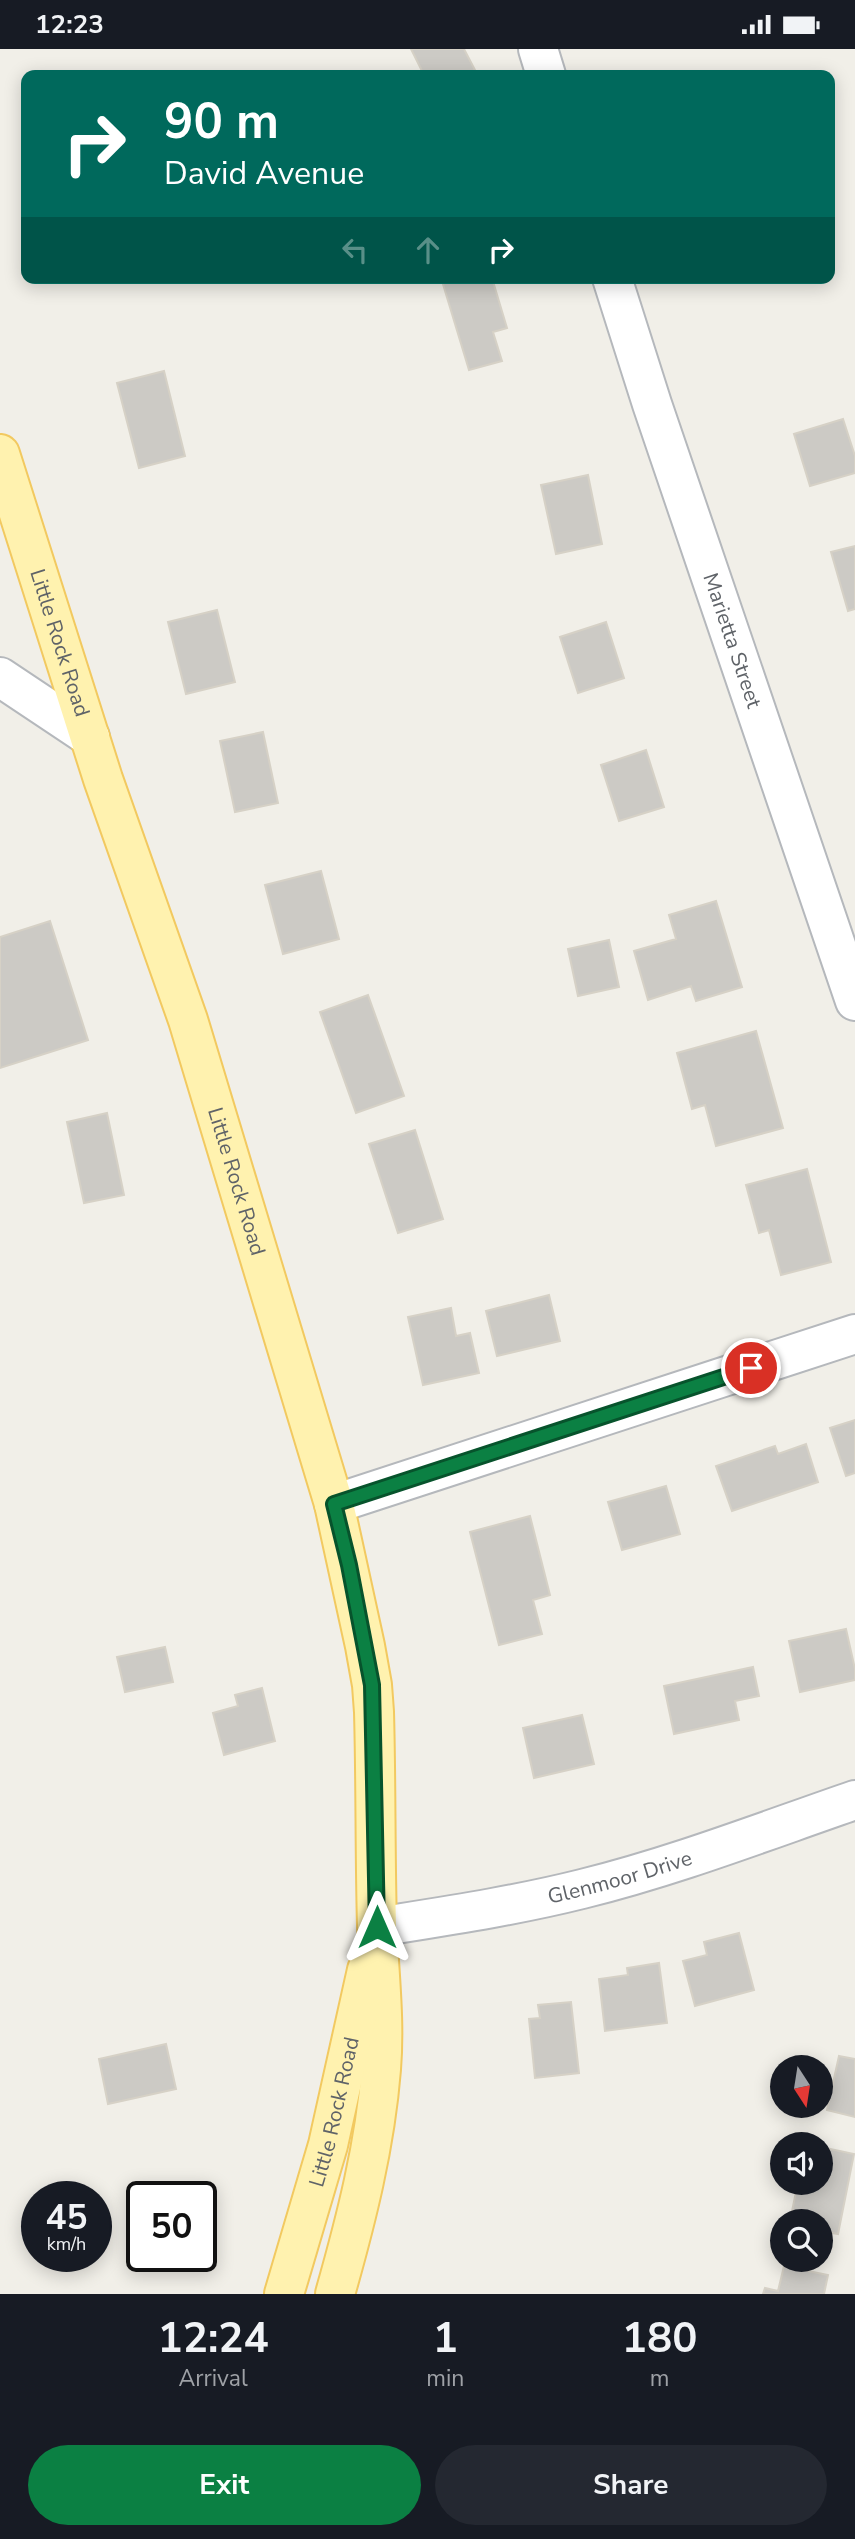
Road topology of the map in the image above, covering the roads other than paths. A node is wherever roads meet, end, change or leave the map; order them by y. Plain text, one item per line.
1 (538, 49) edge
2 (544, 70) edge
3 (614, 284) edge
4 (0, 454) edge
5 (0, 677) edge
6 (90, 737) junction
7 (855, 1001) edge
8 (855, 1334) edge
9 (334, 1504) junction
10 (855, 1800) edge
11 (377, 1927) junction
12 (284, 2294) edge
13 (335, 2294) edge

1 - 2 street
3 - 7 street, Marietta Street
4 - 6 main road, Little Rock Road
5 - 6 street
6 - 9 main road, Little Rock Road
8 - 9 street
9 - 11 main road, Little Rock Road
10 - 11 street, Glenmoor Drive
11 - 12 main road, Little Rock Road
11 - 13 main road, Little Rock Road

